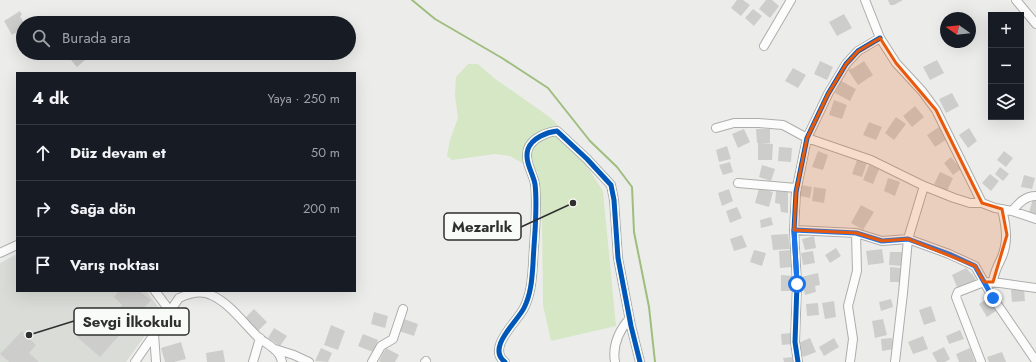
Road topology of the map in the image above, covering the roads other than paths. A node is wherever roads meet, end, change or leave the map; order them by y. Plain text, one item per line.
1 (791, 0) edge
2 (865, 0) edge
3 (1016, 0) edge
4 (1036, 24) edge
5 (880, 38) junction
6 (764, 46) dead end
7 (716, 128) dead end
8 (807, 138) junction
9 (738, 183) dead end
10 (924, 186) junction
11 (796, 188) junction
12 (1036, 196) edge
13 (982, 203) junction
14 (1002, 209) junction
15 (1012, 211) junction
16 (1036, 219) edge
17 (794, 230) junction
18 (856, 233) junction
19 (908, 239) junction
20 (16, 245) edge
21 (0, 253) edge
22 (984, 282) junction
23 (993, 282) junction
24 (1036, 288) edge
25 (156, 292) edge
26 (403, 309) dead end
27 (170, 311) junction
28 (629, 319) junction
29 (154, 334) junction
30 (260, 338) junction
31 (275, 349) junction
32 (1035, 358) edge
33 (135, 362) edge
34 (156, 362) edge
35 (253, 362) edge
36 (282, 362) edge
37 (309, 362) edge
38 (372, 362) edge
39 (505, 362) edge
40 (616, 362) edge
41 (640, 362) edge
42 (798, 362) edge
43 (850, 362) edge
44 (895, 362) edge
45 (981, 362) edge

1 - 6 street
2 - 5 street
3 - 4 street
5 - 8 street
5 - 13 street
7 - 8 street
8 - 10 street
8 - 11 street
9 - 11 street
10 - 13 street
10 - 19 street
11 - 17 street
12 - 15 street
13 - 14 street
14 - 15 street
14 - 23 street
15 - 16 street
17 - 18 street
17 - 42 street
18 - 19 street
18 - 43 street
19 - 22 street
19 - 44 street
20 - 21 street
22 - 23 street
22 - 32 street
22 - 45 street
23 - 24 street
25 - 27 street
26 - 38 street
27 - 29 street
27 - 30 street
28 - 39 street
28 - 40 street
28 - 41 street
29 - 33 street
29 - 34 street
30 - 31 street
30 - 35 street
31 - 36 street
31 - 37 street

